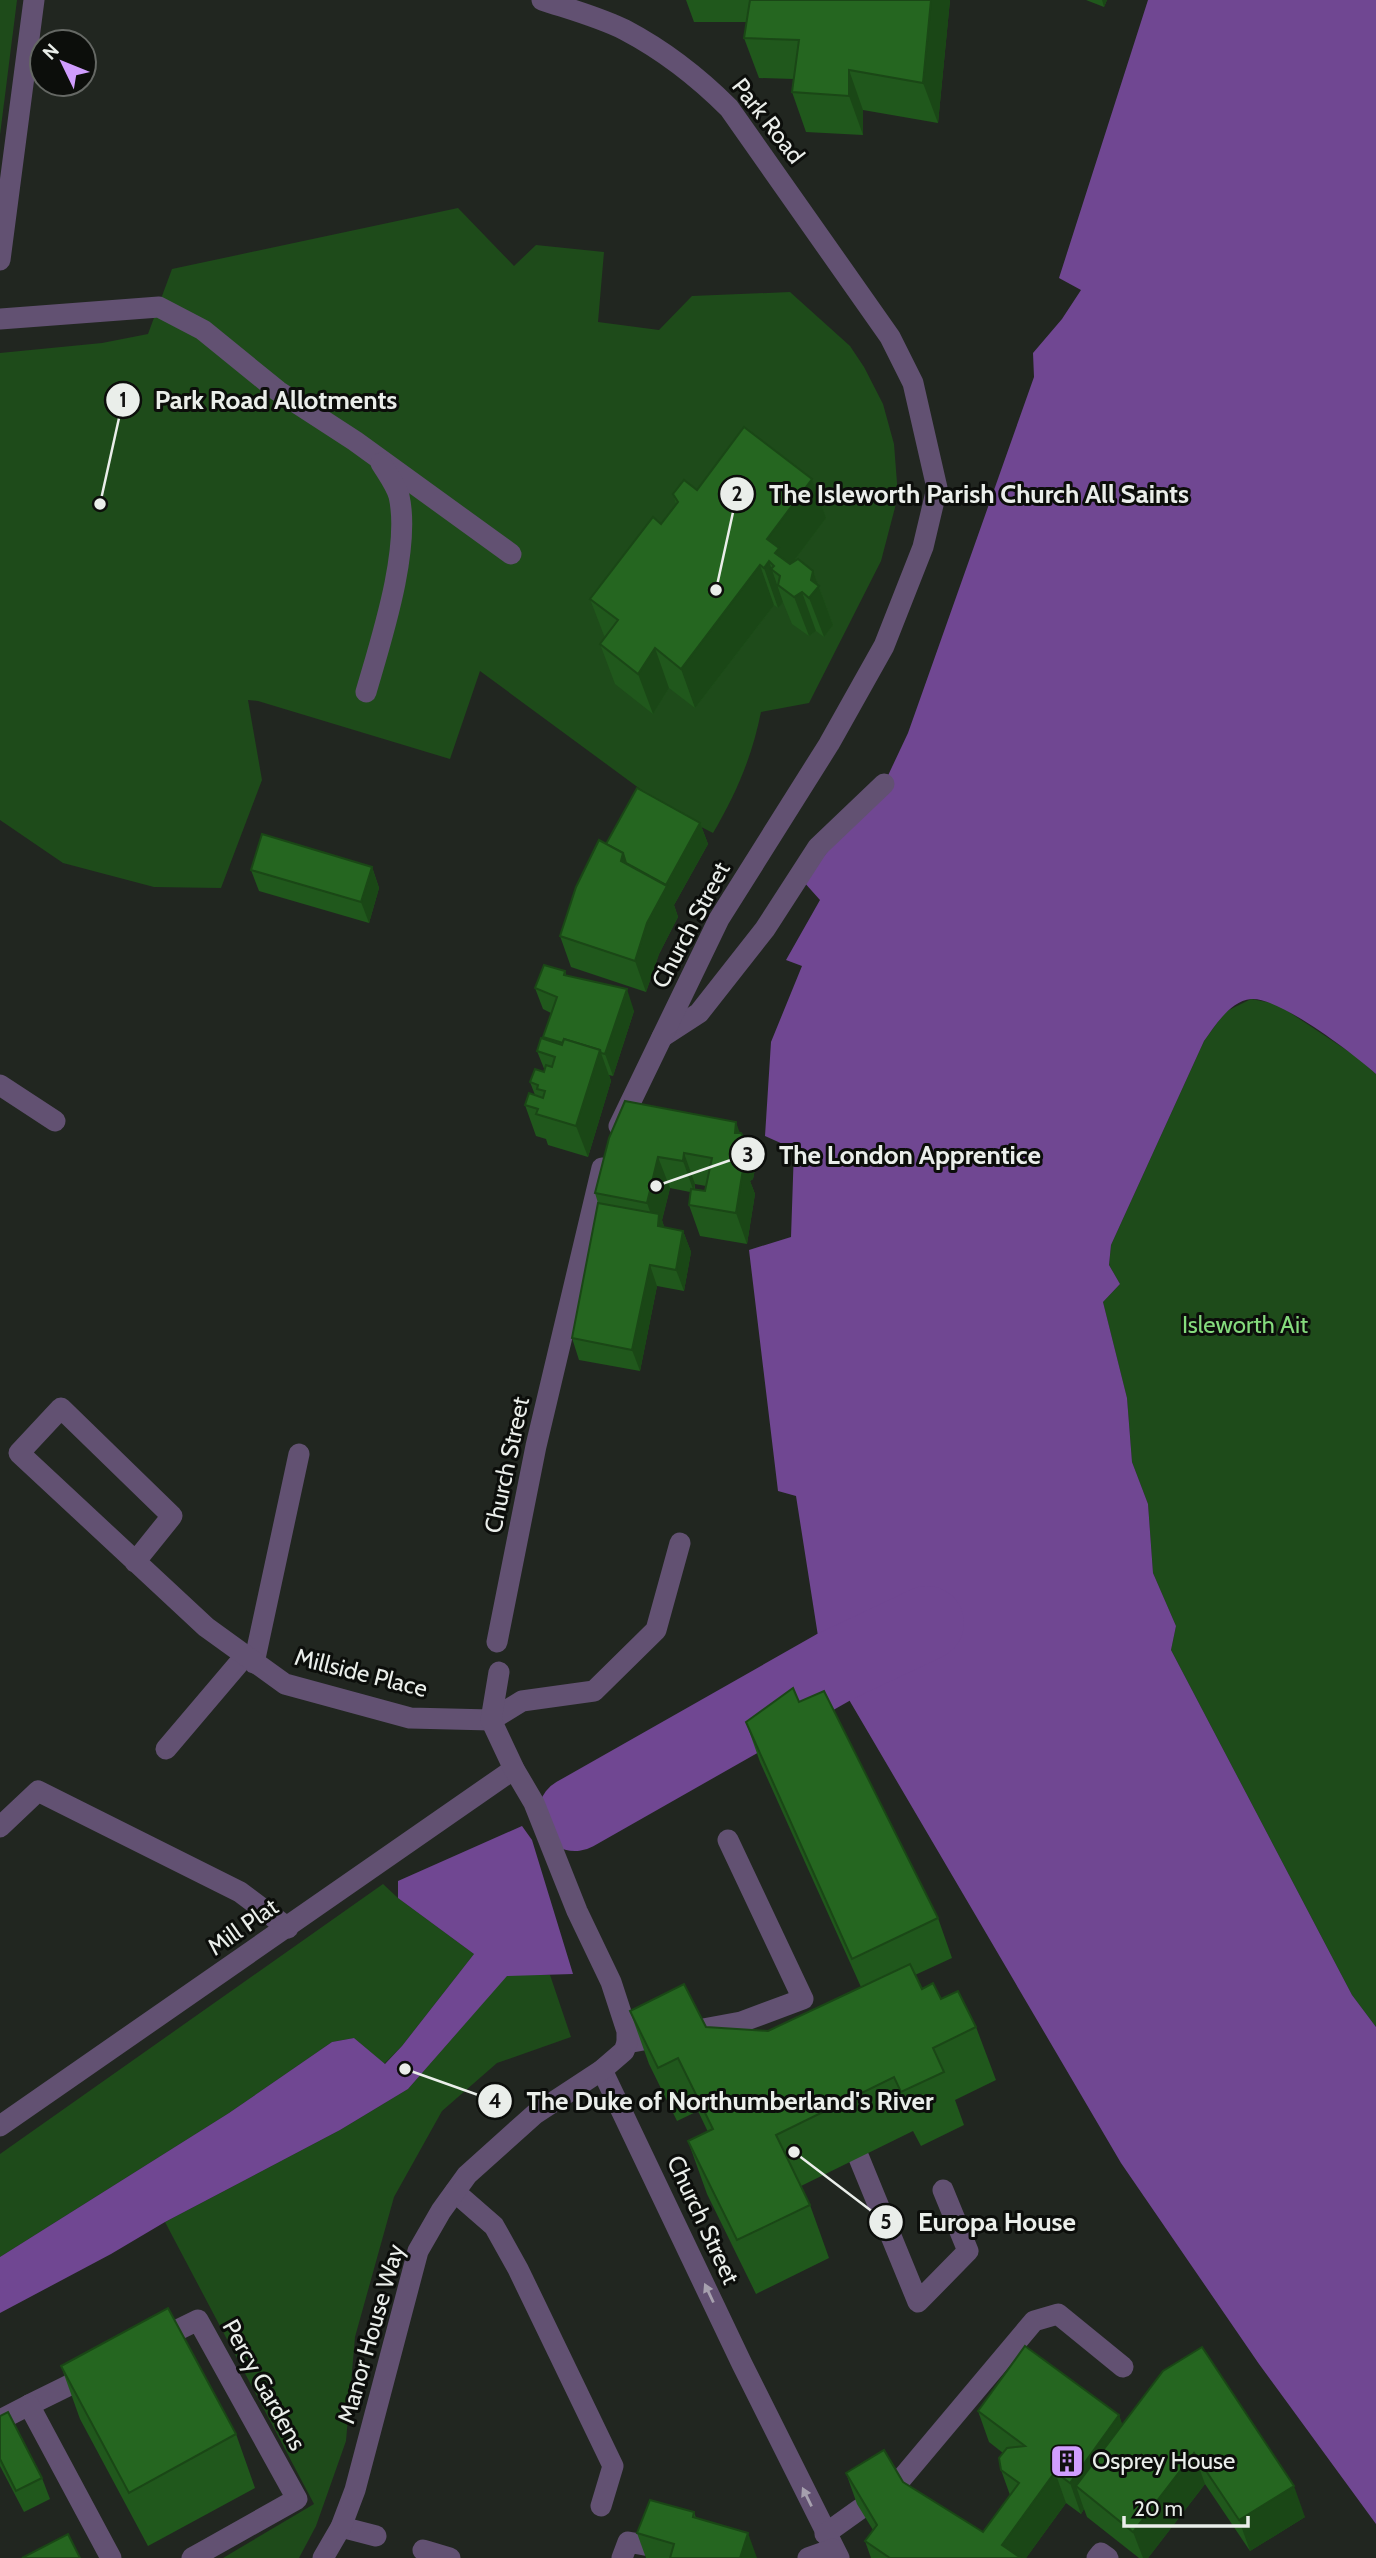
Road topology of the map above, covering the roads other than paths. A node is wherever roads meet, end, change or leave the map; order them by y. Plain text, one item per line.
1 (34, 0) edge
2 (542, 0) edge
3 (0, 260) edge
4 (847, 273) joint
5 (0, 319) edge
6 (379, 458) junction
7 (511, 554) dead end
8 (366, 692) dead end
9 (884, 783) dead end
10 (662, 1037) junction
11 (4, 1096) edge
12 (55, 1121) dead end
13 (299, 1454) dead end
14 (680, 1543) dead end
15 (135, 1562) junction
16 (497, 1642) dead end
17 (249, 1660) junction
18 (499, 1672) dead end
19 (491, 1720) junction
20 (166, 1749) dead end
21 (514, 1769) junction
22 (0, 1827) edge
23 (728, 1840) dead end
24 (288, 1928) junction
25 (741, 2022) junction
26 (763, 2036) edge
27 (627, 2043) junction
28 (603, 2070) junction
29 (0, 2126) edge
30 (859, 2158) dead end
31 (943, 2190) dead end
32 (455, 2192) junction
33 (138, 2350) edge
34 (114, 2362) edge
35 (1123, 2367) dead end
36 (29, 2405) junction
37 (0, 2420) edge
38 (897, 2484) edge
39 (601, 2506) dead end
40 (860, 2509) edge
41 (341, 2526) junction
42 (376, 2536) dead end
43 (832, 2547) edge
44 (423, 2550) dead end
45 (111, 2558) edge
46 (192, 2558) edge
47 (323, 2558) edge
48 (450, 2558) edge
49 (622, 2558) edge
50 (716, 2558) edge
51 (808, 2558) edge
52 (1097, 2558) edge
53 (1108, 2558) edge

1 - 3 street
2 - 4 street, Park Road
4 - 10 street, Church Street
5 - 6 street
6 - 7 street
6 - 8 street
9 - 10 street
10 - 16 street, Church Street
11 - 12 street
13 - 17 street
14 - 19 street
15 - 15 street, Millside Place
15 - 17 street, Millside Place
17 - 19 street, Millside Place
17 - 20 street
18 - 19 street
19 - 21 street
21 - 24 street, Mill Plat
21 - 27 street
22 - 24 street
23 - 25 street
24 - 29 street, Mill Plat
25 - 26 street
25 - 27 street
27 - 28 street
28 - 32 street, Manor House Way
43 -> 28 street, Church Street
30 - 31 street
32 - 39 street
32 - 41 street, Manor House Way
33 - 46 street, Percy Gardens
34 - 36 street
35 - 38 street
36 - 37 street
36 - 45 street
40 - 43 street
41 - 42 street
41 - 47 street, Manor House Way
43 - 51 street
44 - 48 street
49 - 50 street
52 - 53 street

